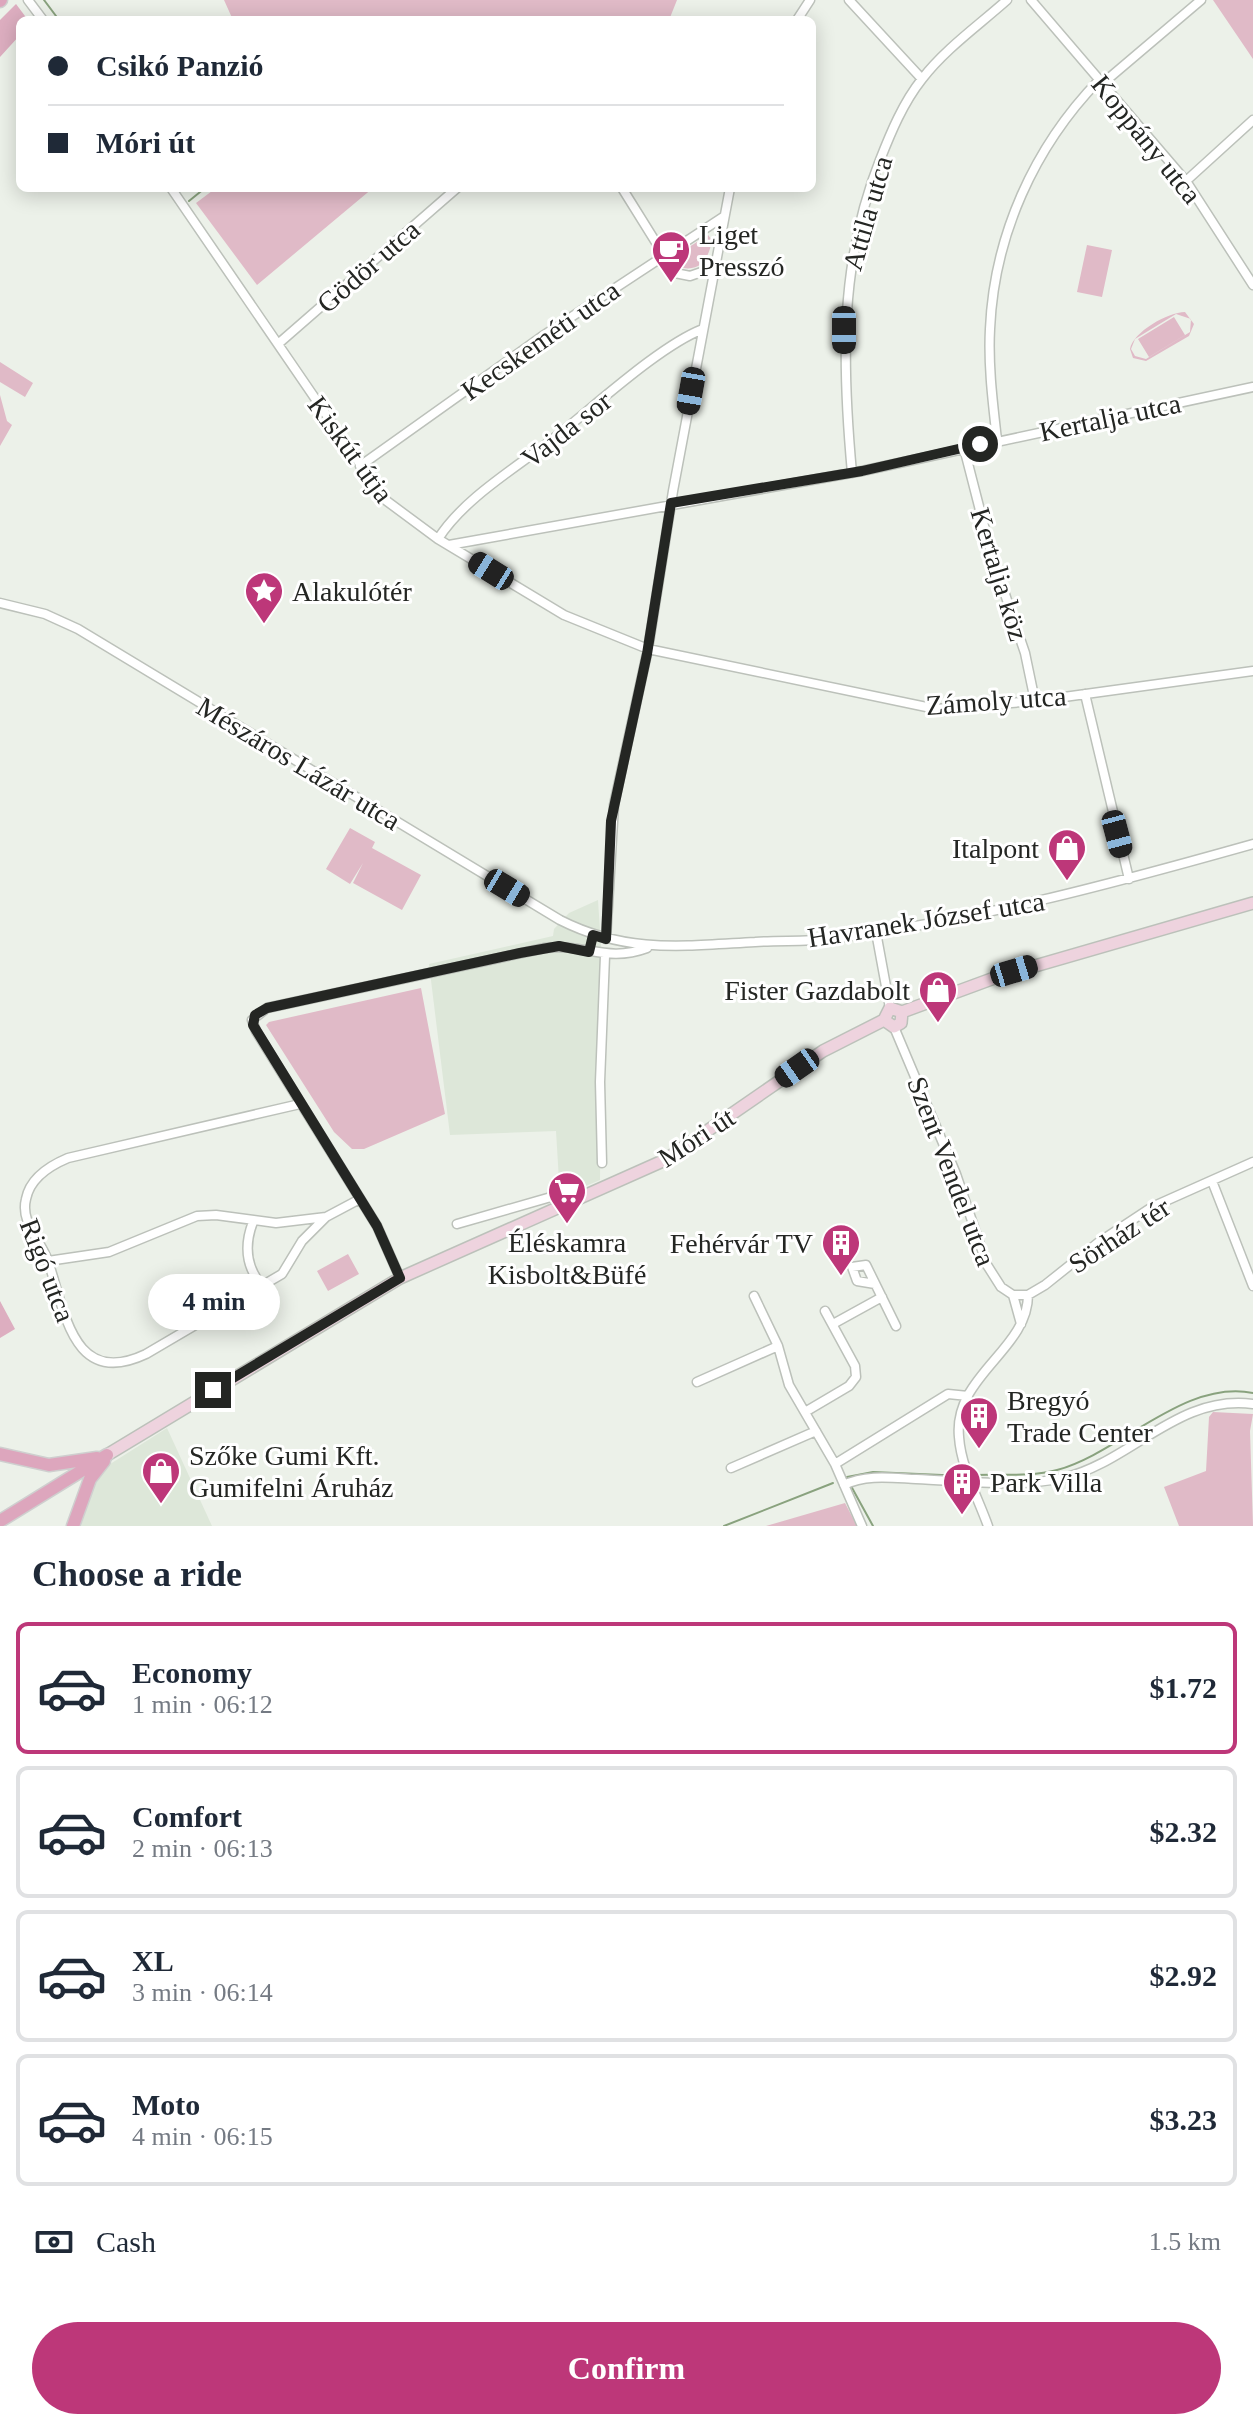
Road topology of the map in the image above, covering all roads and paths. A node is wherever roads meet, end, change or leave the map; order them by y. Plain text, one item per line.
1 (849, 0) edge
2 (1007, 0) edge
3 (1031, 0) edge
4 (1201, 0) edge
5 (922, 79) junction
6 (1101, 82) junction
7 (1253, 120) edge
8 (1186, 181) junction
9 (174, 192) edge
10 (452, 192) edge
11 (624, 192) edge
12 (729, 192) edge
13 (723, 217) junction
14 (664, 256) junction
15 (713, 268) junction
16 (1253, 285) edge
17 (703, 329) junction
18 (278, 344) junction
19 (1253, 387) edge
20 (997, 440) junction
21 (964, 448) junction
22 (360, 466) junction
23 (852, 473) junction
24 (671, 503) junction
25 (438, 539) junction
26 (449, 545) junction
27 (0, 603) edge
28 (648, 649) junction
29 (1253, 671) edge
30 (1085, 694) junction
31 (1035, 701) junction
32 (1253, 844) edge
33 (1129, 879) junction
34 (1253, 903) edge
35 (876, 932) junction
36 (593, 935) junction
37 (610, 941) junction
38 (652, 947) junction
39 (589, 952) junction
40 (609, 956) junction
41 (890, 1008) junction
42 (902, 1012) junction
43 (889, 1023) junction
44 (300, 1104) junction
45 (1253, 1162) edge
46 (602, 1163) dead end
47 (1212, 1181) junction
48 (551, 1197) dead end
49 (358, 1200) junction
50 (488, 1216) junction
51 (326, 1217) junction
52 (253, 1222) junction
53 (457, 1224) dead end
54 (497, 1236) junction
55 (48, 1261) junction
56 (400, 1278) junction
57 (875, 1284) dead end
58 (262, 1286) junction
59 (1253, 1286) edge
60 (1013, 1295) junction
61 (1028, 1295) junction
62 (754, 1296) dead end
63 (882, 1297) junction
64 (825, 1311) dead end
65 (833, 1324) junction
66 (1021, 1324) junction
67 (896, 1326) dead end
68 (778, 1346) junction
69 (697, 1382) dead end
70 (968, 1396) junction
71 (1253, 1404) edge
72 (805, 1412) junction
73 (816, 1431) junction
74 (0, 1454) edge
75 (107, 1455) junction
76 (835, 1464) junction
77 (731, 1468) dead end
78 (972, 1481) junction
79 (844, 1485) junction
80 (0, 1521) edge
81 (73, 1526) edge
82 (862, 1526) edge
83 (988, 1526) edge

1 - 5 street
2 - 5 street, Attila utca
3 - 6 street, Koppány utca
4 - 6 street
5 - 23 street, Attila utca
6 - 8 street, Koppány utca
6 - 20 street
7 - 8 street
8 - 16 street, Koppány utca
9 - 18 street, Kiskút útja
10 - 18 street, Gödör utca
11 - 14 street
12 - 13 street
13 - 14 street, Kecskeméti utca
13 - 15 street
14 - 15 street
14 - 22 street, Kecskeméti utca
15 - 17 street
17 - 24 street
17 - 25 street, Vajda sor
18 - 22 street, Kiskút útja
19 - 20 street, Kertalja utca
20 - 21 street, Kertalja utca
21 - 23 street, Kertalja utca
21 - 31 street, Kertalja köz
22 - 25 street, Kiskút útja
23 - 24 street, Kertalja utca
24 - 26 street, Kertalja utca
24 - 28 street
25 - 26 street, Kiskút útja
26 - 28 street, Kiskút útja
27 - 36 street, Mészáros Lázár utca
28 - 31 street, Zámoly utca
28 - 37 street
29 - 30 street, Zámoly utca
30 - 31 street, Zámoly utca
30 - 33 street
32 - 33 street, Havranek József utca
33 - 35 street, Havranek József utca
34 - 42 main road
35 - 38 street, Havranek József utca
35 - 41 street
36 - 37 street, Havranek József utca
36 - 39 street
37 - 38 street, Havranek József utca
37 - 40 street
38 - 40 street
39 - 40 street
39 - 44 street
40 - 46 street
41 - 42 main road
41 - 43 main road
42 - 43 main road
43 - 54 main road, Móri út
43 - 60 street, Szent Vendel utca
44 - 49 street
44 - 55 street, Rigó utca
45 - 47 street, Sörház tér
47 - 59 street
47 - 61 street, Sörház tér
48 - 50 street
49 - 51 street, Rigó utca
49 - 56 street
50 - 53 street
50 - 54 street
51 - 52 street
51 - 58 street, Rigó utca
52 - 55 street
52 - 58 street
54 - 56 main road, Móri út
55 - 58 street, Rigó utca
56 - 75 main road, Móri út
57 - 63 street
60 - 61 street, Szent Vendel utca
60 - 66 street
61 - 66 street
62 - 68 street
63 - 65 street
63 - 67 street
64 - 65 street
65 - 72 street
66 - 70 street
68 - 69 street
68 - 72 street
70 - 76 street
70 - 78 street
71 - 78 street
72 - 73 street
73 - 76 street
73 - 77 street
74 - 75 main road
75 - 80 main road
75 - 81 main road
76 - 79 street
78 - 79 street
78 - 83 street
79 - 82 street

